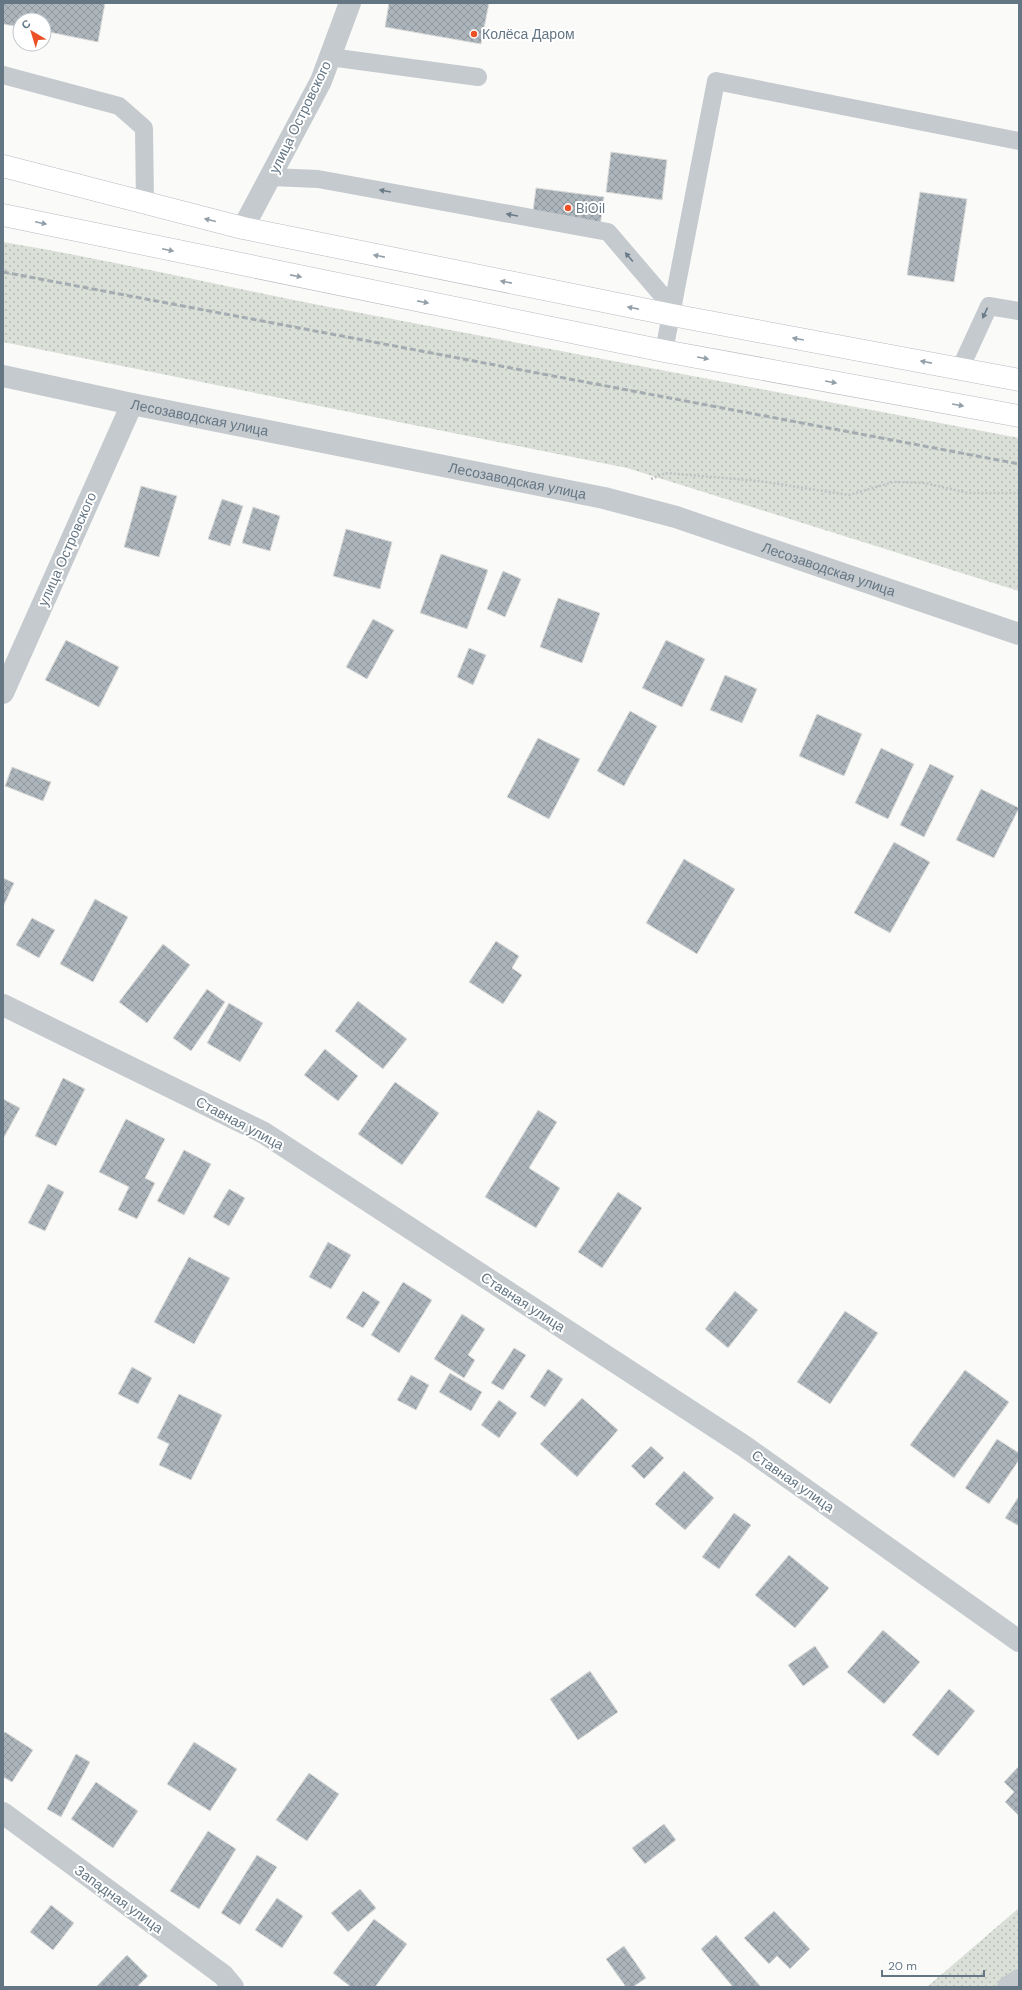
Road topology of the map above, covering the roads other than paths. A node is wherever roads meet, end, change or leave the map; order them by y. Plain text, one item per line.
1 (350, 3) edge
2 (330, 57) junction
3 (3, 74) edge
4 (478, 76) dead end
5 (1019, 141) edge
6 (3, 166) edge
7 (270, 177) junction
8 (145, 203) junction
9 (3, 215) edge
10 (244, 228) junction
11 (1019, 311) edge
12 (672, 312) junction
13 (664, 351) junction
14 (960, 369) junction
15 (3, 376) edge
16 (1019, 380) edge
17 (132, 404) junction
18 (1019, 416) edge
19 (1019, 634) edge
20 (3, 693) edge
21 (3, 1005) edge
22 (1019, 1641) edge
23 (3, 1813) edge
24 (1019, 1980) edge
25 (233, 1987) edge
26 (1008, 1987) edge

1 - 2 street, улица Островского
2 - 4 lane
2 - 7 street, улица Островского
3 - 8 lane
5 - 12 lane
6 - 8 main road
7 - 10 street, улица Островского
12 -> 7 lane
10 -> 8 main road
9 -> 13 main road
12 -> 10 main road
11 -> 14 lane
12 - 13 lane
14 -> 12 main road
13 -> 18 main road
14 - 16 main road
15 - 17 street, Лесозаводская улица
17 - 19 street, Лесозаводская улица
17 - 20 street, улица Островского
21 - 22 street, Ставная улица
23 - 25 street, Западная улица
24 - 26 street

